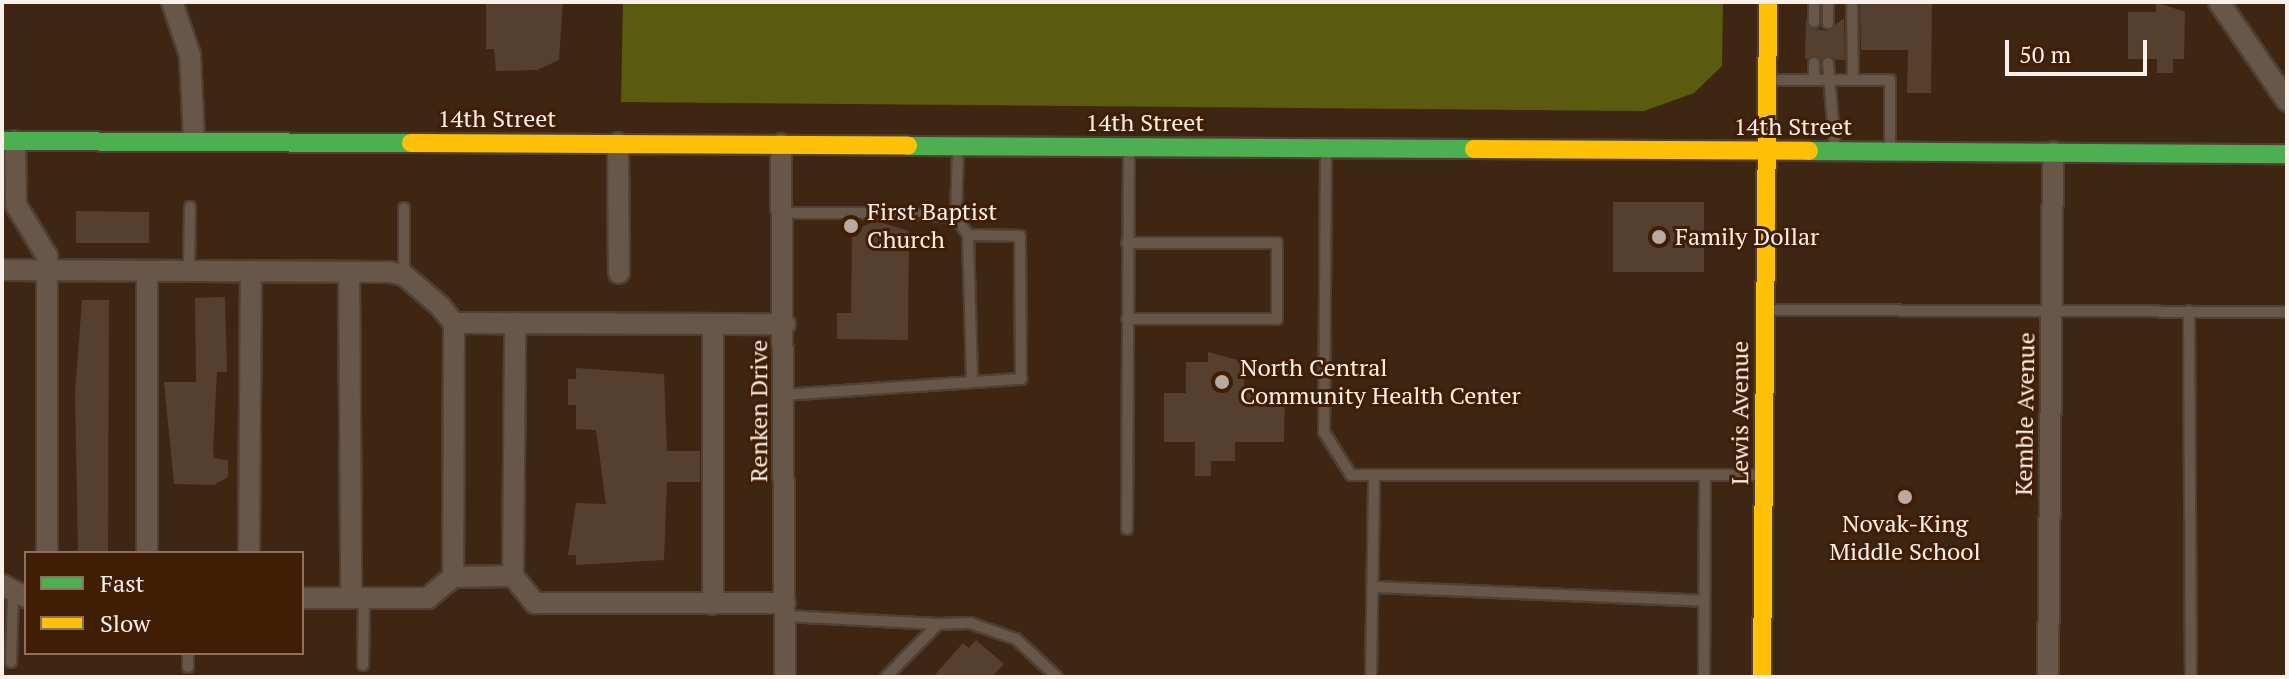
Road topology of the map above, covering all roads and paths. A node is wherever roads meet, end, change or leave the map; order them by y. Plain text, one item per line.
1 (172, 2) edge
2 (1768, 2) edge
3 (1814, 2) edge
4 (1828, 2) edge
5 (1852, 2) edge
6 (2219, 2) edge
7 (1814, 22) dead end
8 (1828, 23) dead end
9 (1814, 63) dead end
10 (1828, 63) dead end
11 (1767, 80) junction
12 (1814, 80) junction
13 (1829, 80) junction
14 (1853, 80) junction
15 (2287, 101) edge
16 (8, 141) edge
17 (194, 141) junction
18 (618, 143) junction
19 (781, 144) junction
20 (958, 145) junction
21 (1129, 147) junction
22 (1326, 148) junction
23 (1767, 150) junction
24 (1835, 151) junction
25 (1890, 151) junction
26 (2053, 152) junction
27 (2287, 154) edge
28 (190, 207) dead end
29 (404, 208) dead end
30 (782, 213) junction
31 (876, 213) dead end
32 (889, 213) dead end
33 (956, 217) junction
34 (968, 235) junction
35 (1127, 243) junction
36 (2, 270) edge
37 (48, 271) junction
38 (147, 271) junction
39 (189, 271) junction
40 (251, 271) junction
41 (349, 272) junction
42 (619, 273) dead end
43 (404, 275) junction
44 (1765, 310) junction
45 (2052, 311) junction
46 (2189, 311) junction
47 (2287, 312) edge
48 (1127, 319) junction
49 (454, 323) junction
50 (515, 323) junction
51 (713, 324) junction
52 (785, 324) junction
53 (972, 379) junction
54 (784, 395) junction
55 (1374, 475) junction
56 (1705, 475) junction
57 (1764, 475) junction
58 (1127, 529) dead end
59 (47, 551) edge
60 (147, 551) edge
61 (249, 551) edge
62 (513, 576) junction
63 (453, 577) junction
64 (1372, 587) junction
65 (14, 592) edge
66 (304, 598) edge
67 (357, 598) junction
68 (1704, 601) junction
69 (713, 604) junction
70 (785, 610) junction
71 (938, 624) junction
72 (188, 655) edge
73 (11, 662) dead end
74 (363, 665) dead end
75 (188, 667) dead end
76 (785, 677) edge
77 (886, 677) edge
78 (1057, 677) edge
79 (1371, 677) edge
80 (1704, 677) edge
81 (1762, 677) edge
82 (2048, 677) edge
83 (2191, 677) edge

1 - 17 street
2 - 11 street, Lewis Avenue
3 - 7 lane
4 - 8 lane
5 - 14 lane
6 - 15 street
9 - 12 lane
10 - 13 lane
11 - 12 lane
11 - 23 street, Lewis Avenue
12 - 13 lane
13 - 14 lane
13 - 24 lane
14 - 25 lane
16 - 17 street, 14th Street
16 - 37 street
17 - 18 street, 14th Street
18 - 19 street, 14th Street
18 - 42 street
19 - 20 street, 14th Street
19 - 30 street, Renken Drive
20 - 21 street, 14th Street
20 - 33 lane
21 - 22 street, 14th Street
21 - 35 lane
22 - 23 street, 14th Street
22 - 55 lane
23 - 24 street, 14th Street
23 - 44 street, Lewis Avenue
24 - 25 street, 14th Street
25 - 26 street, 14th Street
26 - 27 street, 14th Street
26 - 45 street, Kemble Avenue
28 - 39 lane
29 - 43 lane
30 - 31 lane
30 - 52 street, Renken Drive
32 - 33 lane
33 - 34 lane
34 - 53 lane
34 - 53 lane
35 - 48 lane
35 - 48 lane
36 - 37 street
37 - 38 street
37 - 59 street
38 - 39 street
38 - 60 street
39 - 40 street
40 - 41 street
40 - 61 street
41 - 43 street
41 - 67 street
43 - 49 street
44 - 45 lane
44 - 57 street, Lewis Avenue
45 - 46 lane
45 - 82 street, Kemble Avenue
46 - 47 lane
46 - 83 lane
48 - 58 lane
49 - 50 street
49 - 63 street
50 - 51 street
50 - 62 street
51 - 52 street
51 - 69 street
52 - 54 street, Renken Drive
53 - 54 lane
54 - 70 street, Renken Drive
55 - 56 lane
55 - 64 lane
56 - 57 lane
56 - 68 lane
57 - 81 street, Lewis Avenue
62 - 63 street
62 - 69 street
63 - 67 street
64 - 68 lane
64 - 79 lane
65 - 73 lane
66 - 67 street
67 - 74 lane
68 - 80 lane
69 - 70 street
70 - 71 lane
70 - 76 street, Renken Drive
71 - 77 lane
71 - 78 lane
72 - 75 lane

